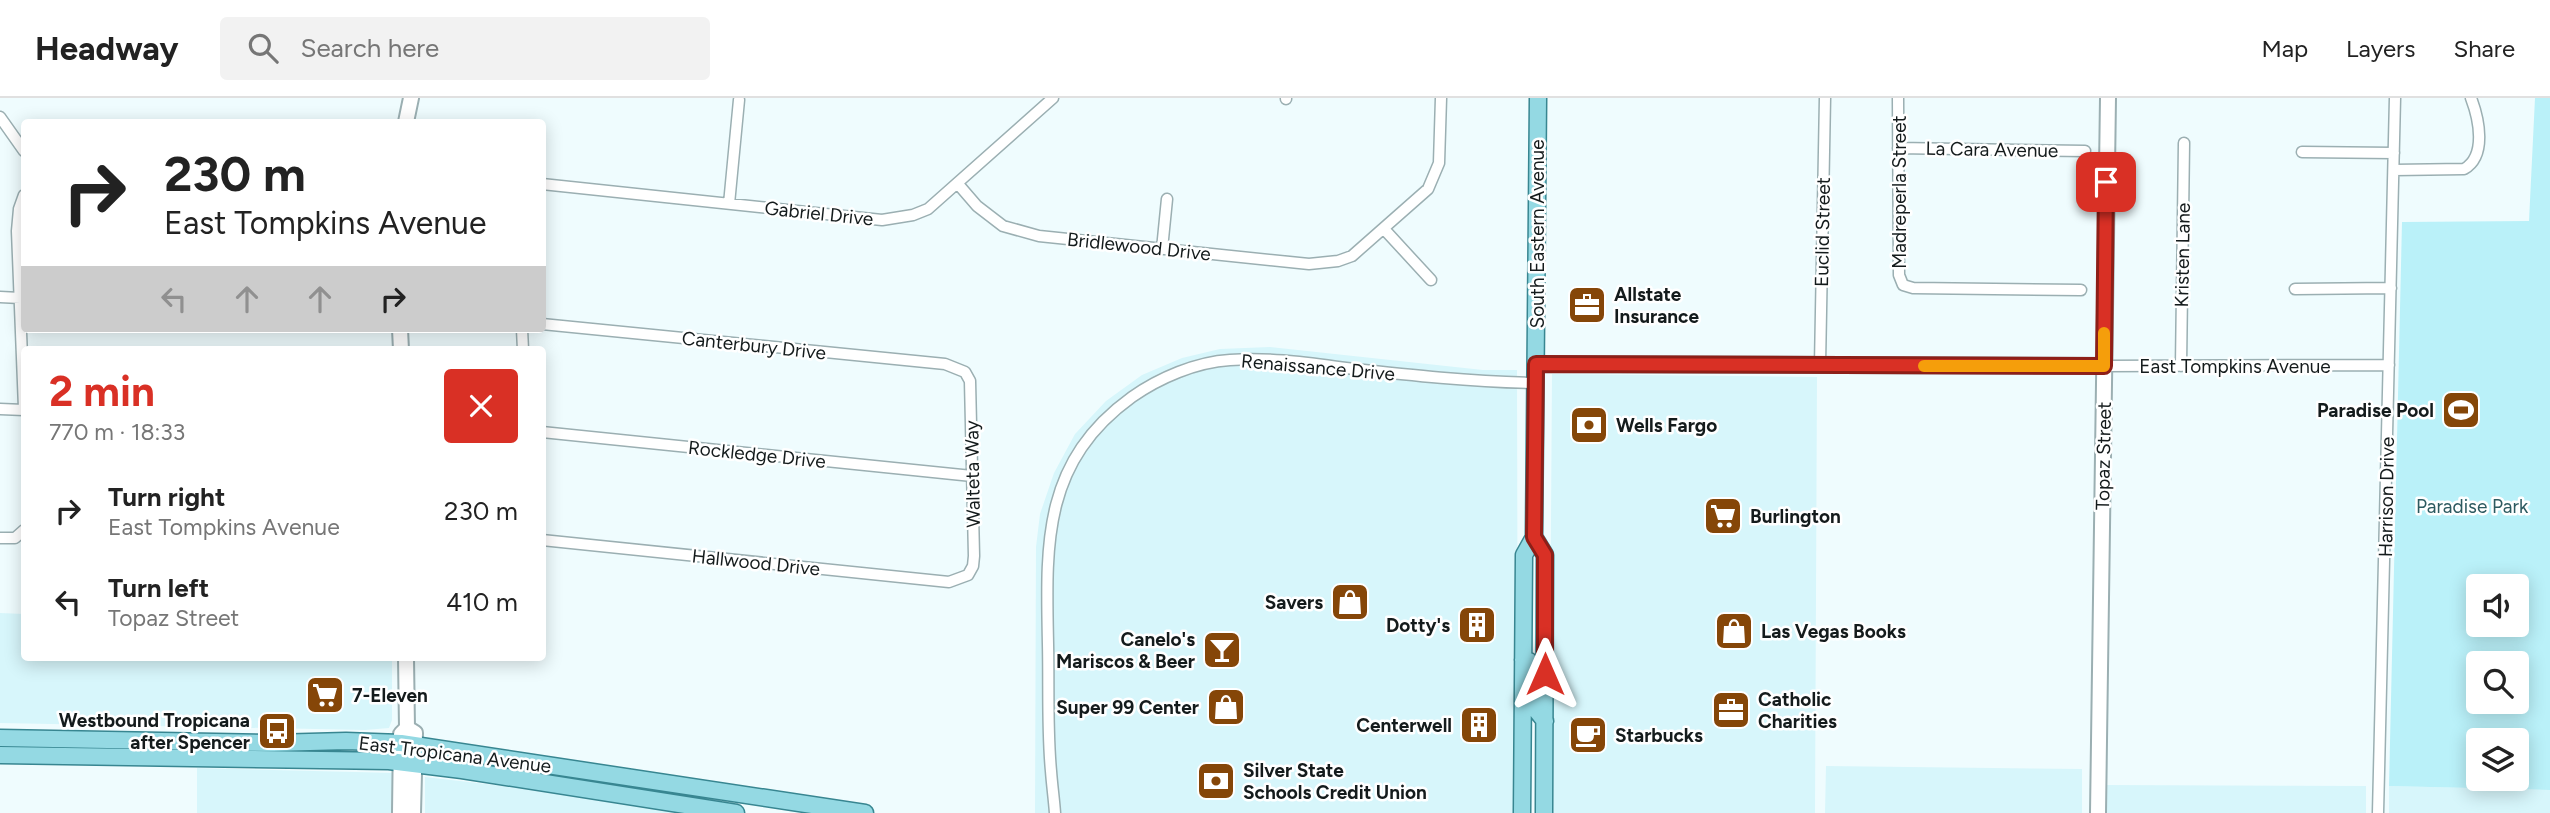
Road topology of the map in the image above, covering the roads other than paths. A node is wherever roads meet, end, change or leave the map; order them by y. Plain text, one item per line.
1 (411, 98) edge
2 (1053, 98) edge
3 (1441, 98) edge
4 (1538, 98) edge
5 (1825, 98) edge
6 (1898, 98) edge
7 (2108, 98) edge
8 (2395, 98) edge
9 (2471, 98) edge
10 (738, 100) dead end
11 (0, 117) edge
12 (407, 119) edge
13 (2184, 143) dead end
14 (21, 147) edge
15 (1898, 148) junction
16 (2085, 151) dead end
17 (2302, 152) dead end
18 (2394, 153) junction
19 (2394, 170) junction
20 (546, 184) edge
21 (958, 184) junction
22 (1167, 199) dead end
23 (21, 203) edge
24 (729, 204) junction
25 (1384, 229) junction
26 (1162, 249) junction
27 (1431, 280) dead end
28 (2391, 288) junction
29 (2295, 289) dead end
30 (2081, 290) dead end
31 (0, 297) edge
32 (20, 298) junction
33 (546, 324) edge
34 (21, 326) edge
35 (1536, 364) junction
36 (1820, 365) junction
37 (2389, 365) junction
38 (2104, 366) junction
39 (2181, 366) junction
40 (965, 372) joint
41 (1536, 383) junction
42 (0, 409) edge
43 (21, 409) edge
44 (546, 432) edge
45 (972, 476) junction
46 (21, 534) edge
47 (1534, 537) junction
48 (0, 538) edge
49 (546, 540) edge
50 (1523, 572) junction
51 (968, 575) joint
52 (1545, 628) junction
53 (1522, 660) junction
54 (407, 661) edge
55 (1545, 721) junction
56 (0, 738) edge
57 (408, 739) junction
58 (126, 740) junction
59 (0, 755) edge
60 (49, 756) junction
61 (408, 763) junction
62 (698, 787) junction
63 (620, 795) junction
64 (777, 800) junction
65 (681, 804) junction
66 (400, 813) edge
67 (413, 813) edge
68 (736, 813) edge
69 (865, 813) edge
70 (1055, 813) edge
71 (1522, 813) edge
72 (1544, 813) edge
73 (2098, 813) edge
74 (2378, 813) edge

1 - 12 street
2 - 21 street, Gabriel Drive
3 - 25 street
4 - 35 main road, South Eastern Avenue
5 - 36 street, Euclid Street
6 - 15 street, Madreperla Street
7 - 38 street, Topaz Street
8 - 18 street, Harrison Drive
9 - 19 street
10 - 24 street
11 - 14 street
13 - 39 street, Kristen Lane
15 - 16 street, La Cara Avenue
15 - 30 street, Madreperla Street
17 - 18 street
18 - 19 street, Harrison Drive
19 - 28 street, Harrison Drive
20 - 24 street, Gabriel Drive
21 - 24 street, Gabriel Drive
21 - 26 street, Bridlewood Drive
22 - 26 street
23 - 32 street
25 - 26 street, Bridlewood Drive
25 - 27 street
28 - 29 street
28 - 37 street, Harrison Drive
31 - 32 street
32 - 34 street
33 - 40 street, Canterbury Drive
35 - 36 street, East Tompkins Avenue
35 - 41 main road, South Eastern Avenue
36 - 38 street, East Tompkins Avenue
37 - 39 street, East Tompkins Avenue
37 - 74 street, Harrison Drive
38 - 39 street, East Tompkins Avenue
38 - 73 street, Topaz Street
40 - 45 street, Walteta Way
41 - 47 main road, South Eastern Avenue
41 - 70 street, Renaissance Drive
42 - 43 street
44 - 45 street, Rockledge Drive
45 - 51 street, Walteta Way
46 - 48 street
47 - 50 main road, South Eastern Avenue
47 - 52 main road, South Eastern Avenue
49 - 51 street, Hallwood Drive
50 - 52 main road
50 - 53 main road, South Eastern Avenue
52 - 55 main road, South Eastern Avenue
53 - 55 main road
53 - 71 main road, South Eastern Avenue
54 - 57 street
55 - 72 main road, South Eastern Avenue
56 - 58 main road, East Tropicana Avenue
57 - 58 main road, East Tropicana Avenue
57 - 61 street
57 - 62 main road, East Tropicana Avenue
58 - 60 main road
59 - 60 main road, East Tropicana Avenue
60 - 61 main road, East Tropicana Avenue
61 - 63 main road, East Tropicana Avenue
61 - 66 street
61 - 67 street
62 - 63 main road
62 - 64 main road, East Tropicana Avenue
63 - 65 main road, East Tropicana Avenue
64 - 65 main road
64 - 69 main road, East Tropicana Avenue
65 - 68 main road, East Tropicana Avenue

